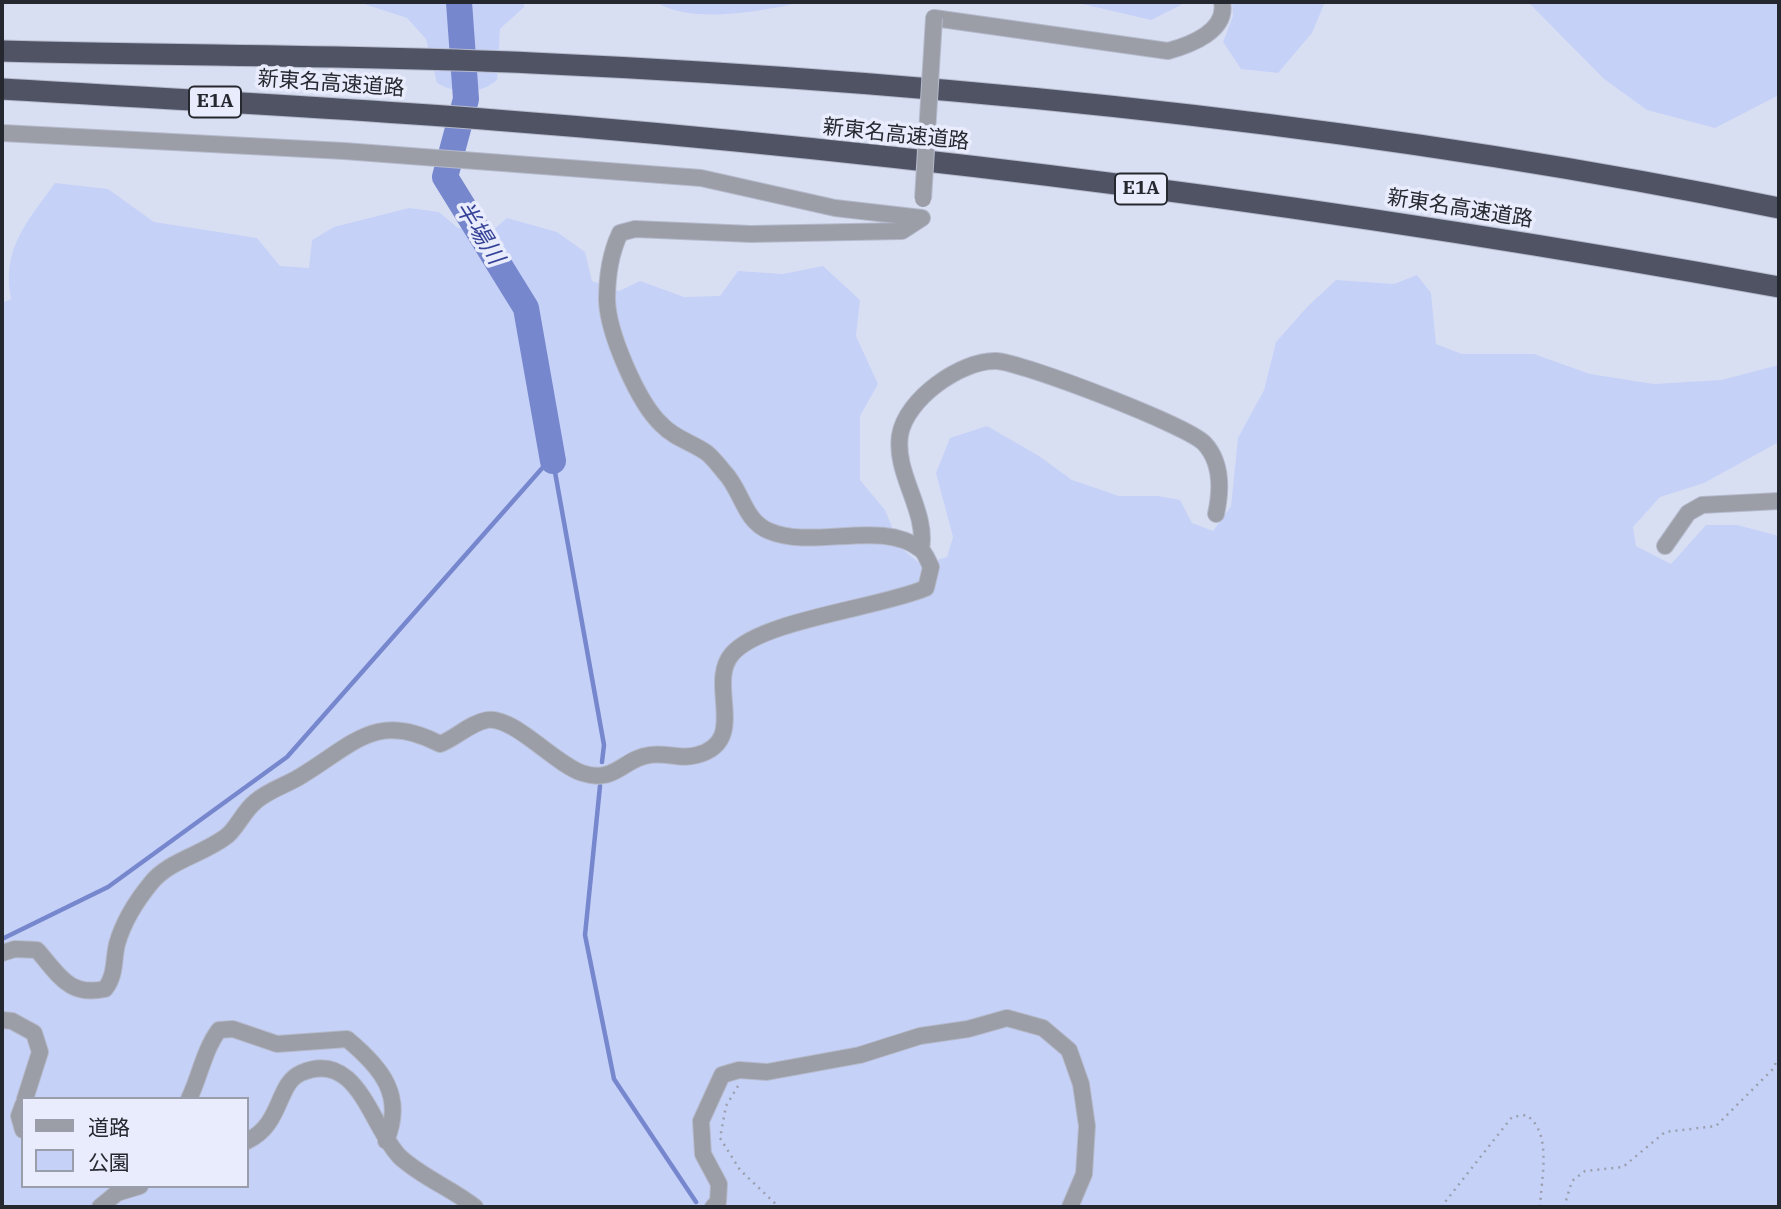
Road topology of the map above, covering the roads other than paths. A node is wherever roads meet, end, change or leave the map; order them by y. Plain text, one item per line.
1 (1222, 2) edge
2 (2, 51) edge
3 (2, 89) edge
4 (2, 133) edge
5 (1779, 208) edge
6 (922, 218) junction
7 (1779, 288) edge
8 (1779, 501) edge
9 (1216, 514) dead end
10 (1665, 545) dead end
11 (922, 549) junction
12 (2, 953) edge
13 (2, 1020) edge
14 (26, 1097) edge
15 (191, 1097) edge
16 (248, 1141) edge
17 (386, 1141) junction
18 (133, 1188) edge
19 (100, 1207) edge
20 (475, 1207) edge
21 (713, 1207) edge
22 (1070, 1207) edge

1 - 6 street, bridge
2 - 5 highway, 新東名高速道路 / E1A
3 - 7 highway, 新東名高速道路 / E1A
4 - 6 street
6 - 11 street
8 - 10 street
9 - 11 street
11 - 12 street
13 - 14 street
15 - 17 street
16 - 17 street
17 - 20 street
18 - 19 street
21 - 22 street

